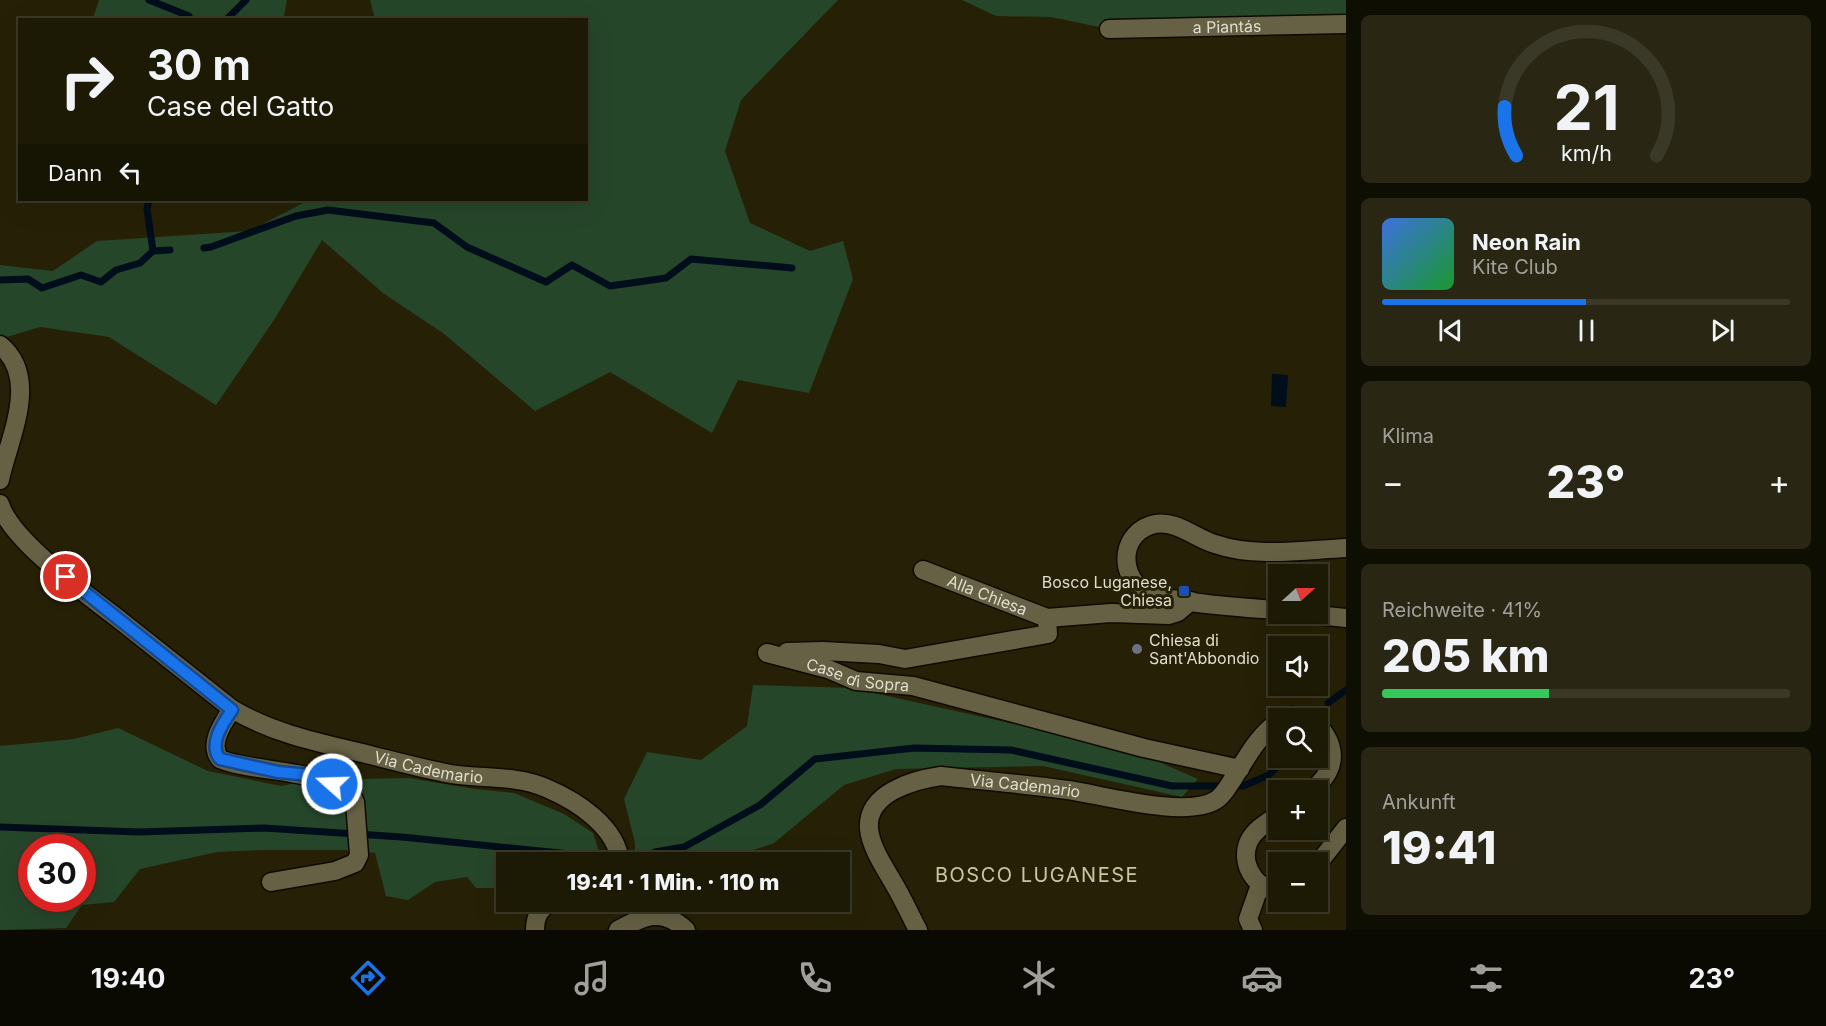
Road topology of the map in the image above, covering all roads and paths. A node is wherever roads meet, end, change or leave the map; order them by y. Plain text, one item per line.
1 (1346, 24) edge
2 (1109, 29) dead end
3 (0, 345) edge
4 (0, 480) edge
5 (0, 504) edge
6 (1346, 548) edge
7 (923, 570) dead end
8 (1191, 601) junction
9 (1268, 609) edge
10 (1328, 616) edge
11 (1047, 618) junction
12 (1346, 618) edge
13 (232, 710) junction
14 (1268, 730) edge
15 (1328, 741) edge
16 (1234, 778) junction
17 (1323, 780) edge
18 (1268, 823) edge
19 (1346, 828) edge
20 (618, 852) edge
21 (1327, 852) edge
22 (272, 882) dead end
23 (1260, 885) junction
24 (1268, 889) edge
25 (539, 912) edge
26 (535, 930) edge
27 (618, 930) edge
28 (686, 930) edge
29 (918, 930) edge
30 (1253, 930) edge

1 - 2 street, a Piantás
3 - 4 street
5 - 13 street, Via Cademario
6 - 8 street
7 - 11 street, Alla Chiesa
8 - 9 street
8 - 11 street, Alla Chiesa
10 - 12 street
11 - 16 street, Case di Sopra
13 - 20 street, Via Cademario
13 - 22 street
14 - 16 street, Via Cademario
15 - 17 street
16 - 29 street, Via Cademario
18 - 23 street
19 - 21 street
23 - 24 street
23 - 30 street
25 - 26 street
27 - 28 street

